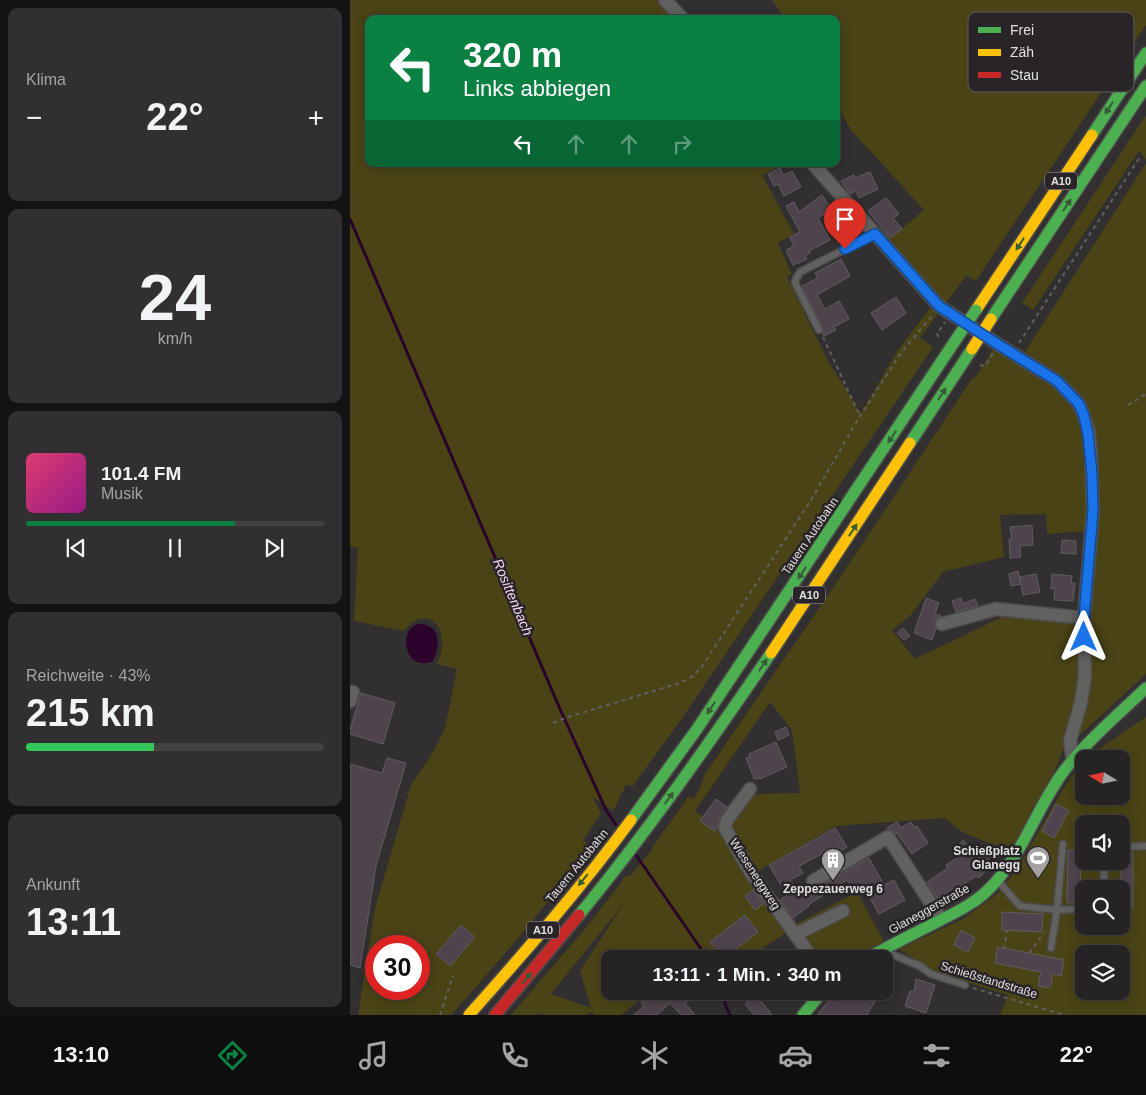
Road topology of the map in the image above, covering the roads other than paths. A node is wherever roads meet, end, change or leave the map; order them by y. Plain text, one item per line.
1 (665, 0) edge
2 (679, 15) edge
3 (1146, 53) edge
4 (1134, 71) edge
5 (1146, 86) edge
6 (1120, 92) edge
7 (816, 167) edge
8 (875, 234) junction
9 (819, 330) road end
10 (1084, 618) junction
11 (942, 624) dead end
12 (1146, 688) edge
13 (1073, 760) junction
14 (750, 789) dead end
15 (1063, 844) dead end
16 (1146, 846) edge
17 (1130, 847) edge
18 (998, 880) junction
19 (813, 881) dead end
20 (1075, 909) edge
21 (1057, 910) junction
22 (843, 911) dead end
23 (941, 920) junction
24 (796, 934) junction
25 (1051, 948) dead end
26 (807, 950) edge
27 (882, 950) edge
28 (893, 955) edge
29 (965, 985) road end
30 (816, 1000) edge
31 (469, 1015) edge
32 (495, 1015) edge
33 (803, 1015) edge

1 - 2 street
3 -> 4 main road, Tauern Autobahn / A10, bridge
32 -> 5 main road, A10, bridge
6 -> 31 main road, Tauern Autobahn / A10, bridge
7 - 8 street
8 - 9 lane
8 - 10 street
10 - 11 street
10 - 13 street
12 - 13 main road, Glaneggerstraße
13 - 18 main road, Glaneggerstraße
14 - 24 street, Wieseneggweg
15 - 21 lane
16 - 17 lane
18 - 21 lane
18 - 23 main road, Glaneggerstraße
19 - 23 street
20 - 21 lane
21 - 25 lane
22 - 24 street
23 - 27 main road, Glaneggerstraße
24 - 26 street, Wieseneggweg
28 - 29 lane, Schießstandstraße
30 - 33 main road

